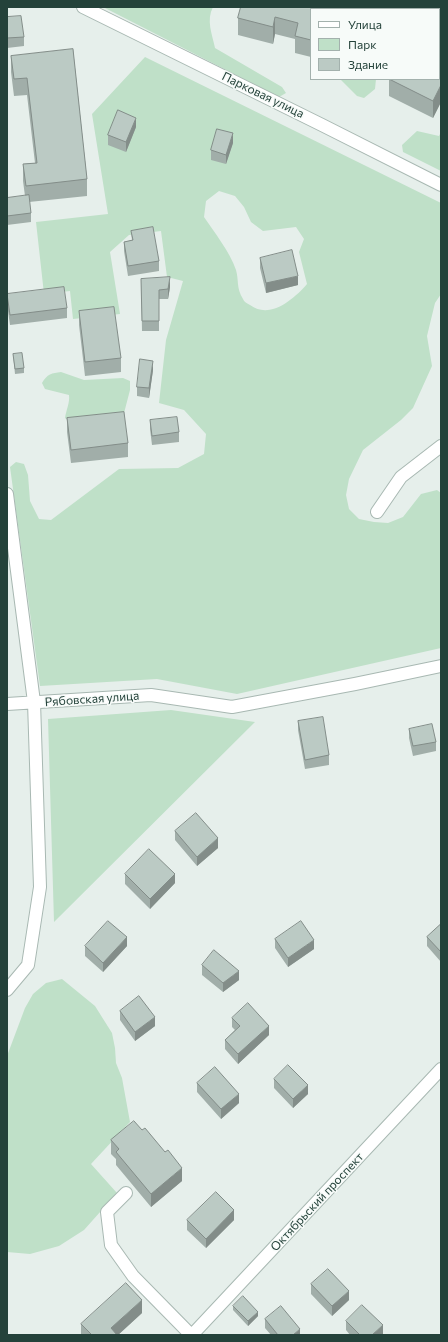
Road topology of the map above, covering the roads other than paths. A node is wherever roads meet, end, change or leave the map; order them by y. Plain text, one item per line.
1 (84, 7) edge
2 (441, 186) edge
3 (441, 446) edge
4 (7, 494) edge
5 (377, 512) dead end
6 (441, 666) edge
7 (34, 702) junction
8 (7, 704) edge
9 (7, 990) edge
10 (441, 1069) edge
11 (126, 1193) dead end
12 (192, 1335) edge

1 - 2 street, Парковая улица
3 - 5 street
4 - 7 street
6 - 7 street, Рябовская улица
7 - 8 street
7 - 9 street, Рябовская улица
10 - 12 street, Октябрьский проспект
11 - 12 street

